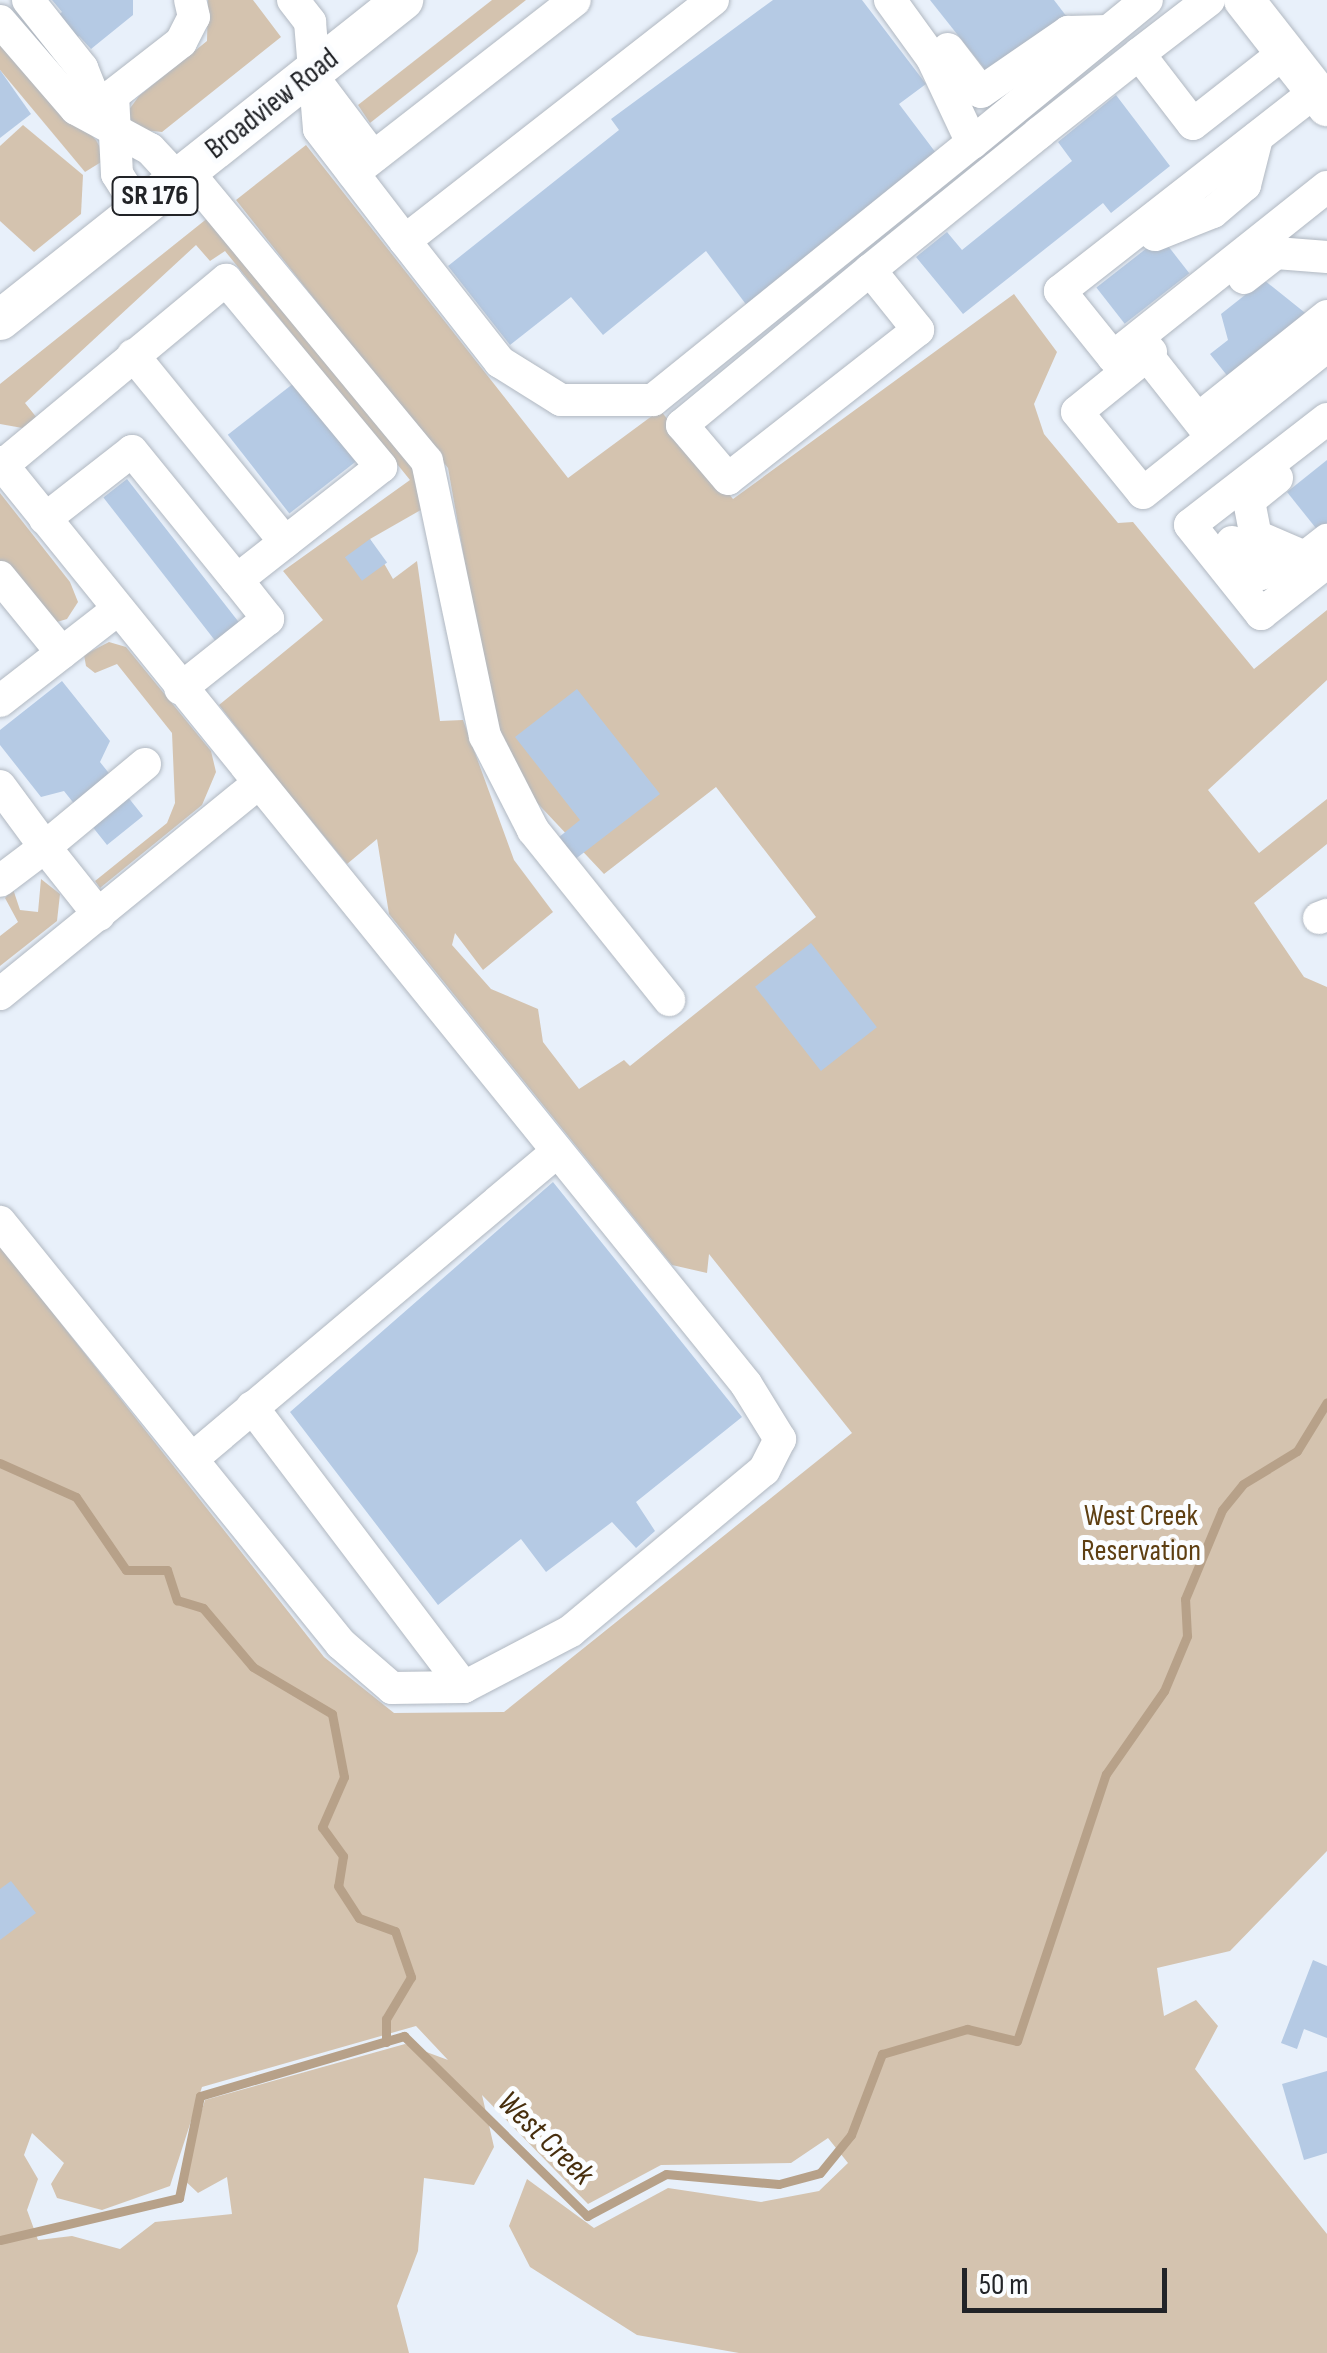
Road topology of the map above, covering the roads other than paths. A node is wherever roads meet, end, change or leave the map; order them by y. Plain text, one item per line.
1 (12, 0) edge
2 (28, 0) edge
3 (190, 0) edge
4 (293, 0) edge
5 (403, 0) edge
6 (575, 0) edge
7 (713, 0) edge
8 (890, 0) edge
9 (914, 0) edge
10 (1209, 0) edge
11 (0, 2) edge
12 (1249, 2) edge
13 (1126, 11) edge
14 (0, 21) edge
15 (1285, 52) junction
16 (1139, 54) junction
17 (313, 77) junction
18 (1321, 99) edge
19 (96, 119) junction
20 (972, 142) junction
21 (363, 165) junction
22 (182, 174) junction
23 (1327, 187) edge
24 (139, 209) junction
25 (405, 242) junction
26 (1316, 257) edge
27 (870, 270) junction
28 (1327, 284) edge
29 (1327, 316) edge
30 (0, 320) edge
31 (1327, 346) edge
32 (1147, 355) junction
33 (142, 365) junction
34 (1327, 420) edge
35 (1206, 429) junction
36 (1327, 437) edge
37 (1, 463) edge
38 (45, 519) junction
39 (291, 538) junction
40 (1320, 553) edge
41 (236, 580) junction
42 (2, 583) edge
43 (117, 610) junction
44 (62, 652) junction
45 (180, 689) junction
46 (0, 701) edge
47 (145, 764) dead end
48 (0, 786) edge
49 (255, 786) junction
50 (45, 846) junction
51 (0, 881) edge
52 (99, 915) junction
53 (0, 994) edge
54 (669, 1000) dead end
55 (556, 1152) junction
56 (0, 1222) edge
57 (259, 1402) junction
58 (192, 1459) junction
59 (464, 1688) junction

1 - 19 street
2 - 19 street
3 - 19 street
4 - 17 street
5 - 17 main road, Broadview Road / SR 176
6 - 21 street
7 - 25 street
8 - 20 street
9 - 13 street
10 - 16 street
11 - 19 street
12 - 15 main road
13 - 20 street
14 - 19 street
15 - 16 street
15 - 18 main road
16 - 27 street
17 - 21 street
17 - 22 main road, Broadview Road / SR 176
18 - 23 street
19 - 22 street
19 - 24 street
20 - 25 street
21 - 25 street
22 - 24 main road, Broadview Road / SR 176
22 - 54 street
24 - 30 main road, Broadview Road / SR 176
26 - 28 street
26 - 32 street
27 - 27 street
29 - 35 street
31 - 35 street
32 - 35 street
32 - 35 street
33 - 37 street
33 - 39 street
33 - 39 street
34 - 40 street
36 - 40 street
37 - 38 street
38 - 41 street
38 - 43 street
39 - 41 street
41 - 45 street
42 - 44 street
43 - 44 street
43 - 45 street
44 - 46 street
45 - 49 street
47 - 50 street
48 - 50 street
49 - 52 street
49 - 55 street
50 - 51 street
50 - 52 street
52 - 53 street
55 - 57 street
55 - 59 street
56 - 58 street
57 - 58 street
57 - 59 street
58 - 59 street

